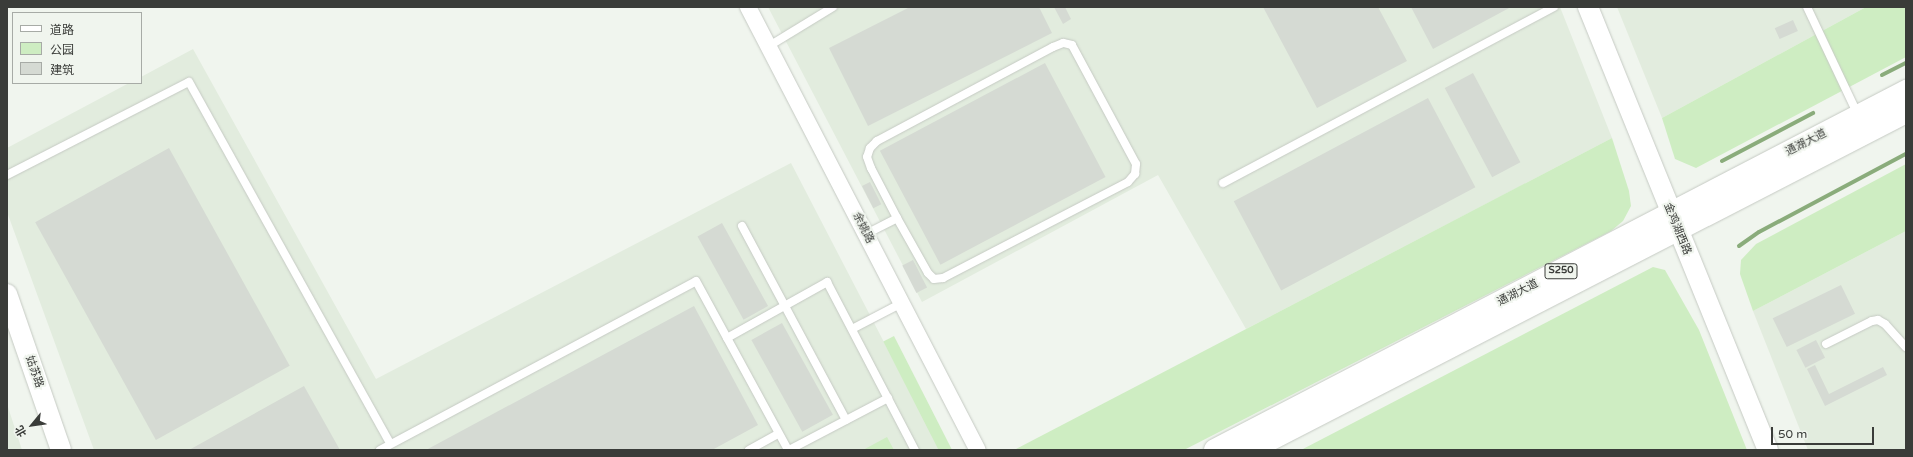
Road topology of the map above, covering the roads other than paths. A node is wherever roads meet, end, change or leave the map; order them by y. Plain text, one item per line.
1 (748, 7) edge
2 (834, 7) edge
3 (1554, 7) edge
4 (1588, 7) edge
5 (1807, 7) edge
6 (769, 46) junction
7 (1906, 91) edge
8 (1906, 112) edge
9 (1859, 116) junction
10 (7, 175) edge
11 (1222, 183) dead end
12 (897, 218) junction
13 (1674, 222) junction
14 (742, 226) dead end
15 (866, 234) junction
16 (7, 294) edge
17 (902, 303) junction
18 (785, 306) junction
19 (852, 330) junction
20 (727, 338) junction
21 (1826, 344) dead end
22 (1906, 348) edge
23 (888, 398) junction
24 (846, 420) junction
25 (778, 434) junction
26 (390, 444) junction
27 (61, 450) edge
28 (380, 450) edge
29 (749, 450) edge
30 (788, 450) edge
31 (915, 450) edge
32 (978, 450) edge
33 (1216, 450) edge
34 (1250, 450) edge
35 (1768, 450) edge

1 - 6 street, 余姚路
2 - 6 lane
3 - 11 lane
4 - 13 street, 金鸡湖西路
5 - 9 lane
6 - 15 street, 余姚路
7 - 9 main road, 通湖大道 / S250
8 - 13 main road, 通湖大道 / S250
9 - 13 main road, 通湖大道 / S250
10 - 26 lane
12 - 12 lane
12 - 15 lane
13 - 33 main road, 通湖大道 / S250
13 - 34 main road, 通湖大道 / S250
13 - 35 street, 金鸡湖西路
14 - 18 lane
15 - 17 street, 余姚路
16 - 27 street, 姑苏路
17 - 19 lane
17 - 32 street, 余姚路
18 - 19 lane
18 - 20 lane
18 - 24 lane
19 - 23 lane
20 - 25 lane
20 - 26 lane
21 - 22 lane
23 - 24 lane
23 - 31 lane
24 - 30 lane
25 - 29 lane
25 - 30 lane
26 - 28 lane

